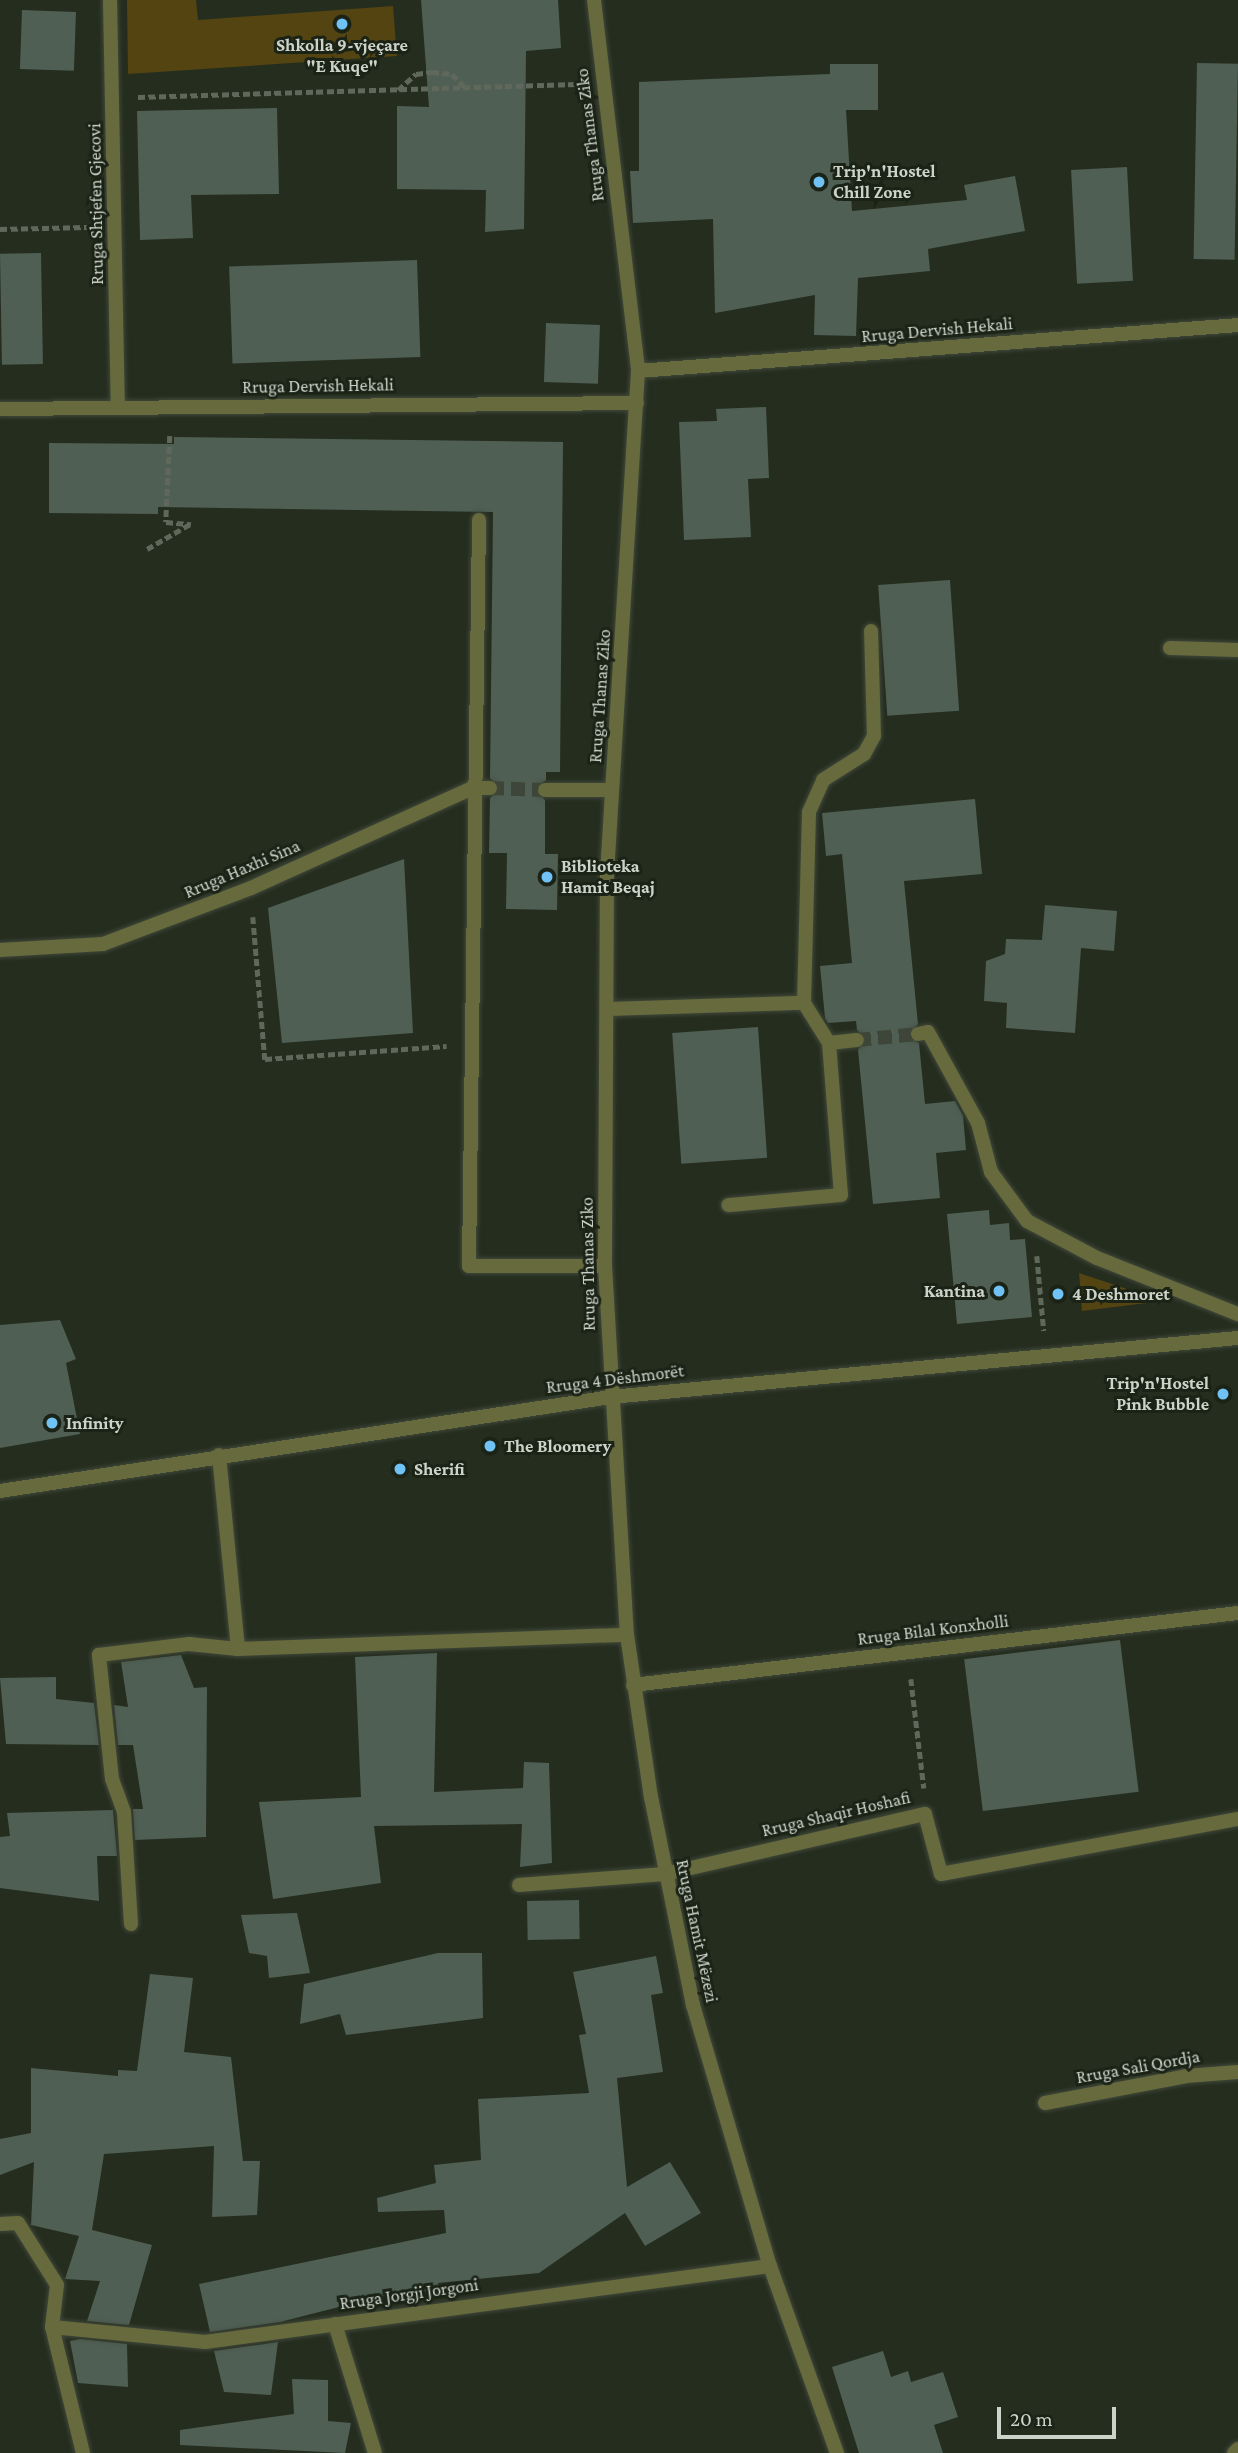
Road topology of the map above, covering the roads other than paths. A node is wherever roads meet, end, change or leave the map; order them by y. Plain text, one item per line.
1 (110, 0) edge
2 (594, 0) edge
3 (1238, 325) edge
4 (638, 371) junction
5 (637, 404) junction
6 (118, 407) junction
7 (0, 409) edge
8 (479, 520) dead end
9 (871, 631) dead end
10 (1170, 648) dead end
11 (1238, 650) edge
12 (472, 788) junction
13 (490, 788) tunnel mouth
14 (545, 790) tunnel mouth
15 (612, 790) junction
16 (0, 950) edge
17 (804, 1003) junction
18 (608, 1009) junction
19 (918, 1034) dead end
20 (857, 1040) tunnel mouth
21 (830, 1043) junction
22 (728, 1205) dead end
23 (605, 1266) junction
24 (1238, 1314) edge
25 (1238, 1338) edge
26 (611, 1397) junction
27 (219, 1455) junction
28 (0, 1490) edge
29 (1238, 1613) edge
30 (627, 1635) junction
31 (238, 1649) junction
32 (633, 1685) junction
33 (1238, 1819) edge
34 (665, 1874) junction
35 (519, 1885) dead end
36 (131, 1924) dead end
37 (1238, 2072) edge
38 (1045, 2104) dead end
39 (0, 2224) edge
40 (770, 2266) junction
41 (335, 2324) junction
42 (52, 2327) junction
43 (1238, 2449) edge
44 (83, 2453) edge
45 (375, 2453) edge
46 (837, 2453) edge
47 (1234, 2453) edge

1 - 6 street, Rruga Shtjefen Gjecovi
2 - 4 street, Rruga Thanas Ziko
3 - 4 street, Rruga Dervish Hekali
4 - 5 street, Rruga Thanas Ziko
5 - 6 street, Rruga Dervish Hekali
5 - 15 street, Rruga Thanas Ziko
6 - 7 street, Rruga Dervish Hekali
8 - 12 street
9 - 17 street
10 - 11 street
12 - 13 street, Rruga Haxhi Sina
12 - 16 street, Rruga Haxhi Sina
12 - 23 street
14 - 15 street
15 - 18 street, Rruga Thanas Ziko
17 - 18 street
17 - 21 street
18 - 23 street, Rruga Thanas Ziko
19 - 24 street
20 - 21 street
21 - 22 street
23 - 26 street, Rruga Thanas Ziko
25 - 26 street, Rruga 4 Dëshmorët
26 - 27 street, Rruga 4 Dëshmorët
26 - 30 street, Rruga Hamit Mëzezi
27 - 28 street, Rruga 4 Dëshmorët
27 - 31 street
29 - 32 street, Rruga Bilal Konxholli
30 - 31 street
30 - 32 street, Rruga Hamit Mëzezi
31 - 36 street
32 - 34 street, Rruga Hamit Mëzezi
33 - 34 street, Rruga Shaqir Hoshafi
34 - 35 street, Rruga Shaqir Hoshafi
34 - 40 street, Rruga Hamit Mëzezi
37 - 38 street, Rruga Sali Qordja
39 - 42 street
40 - 41 street, Rruga Jorgji Jorgoni
40 - 46 street, Rruga Hamit Mëzezi
41 - 42 street, Rruga Jorgji Jorgoni
41 - 45 street
42 - 44 street
43 - 47 street

